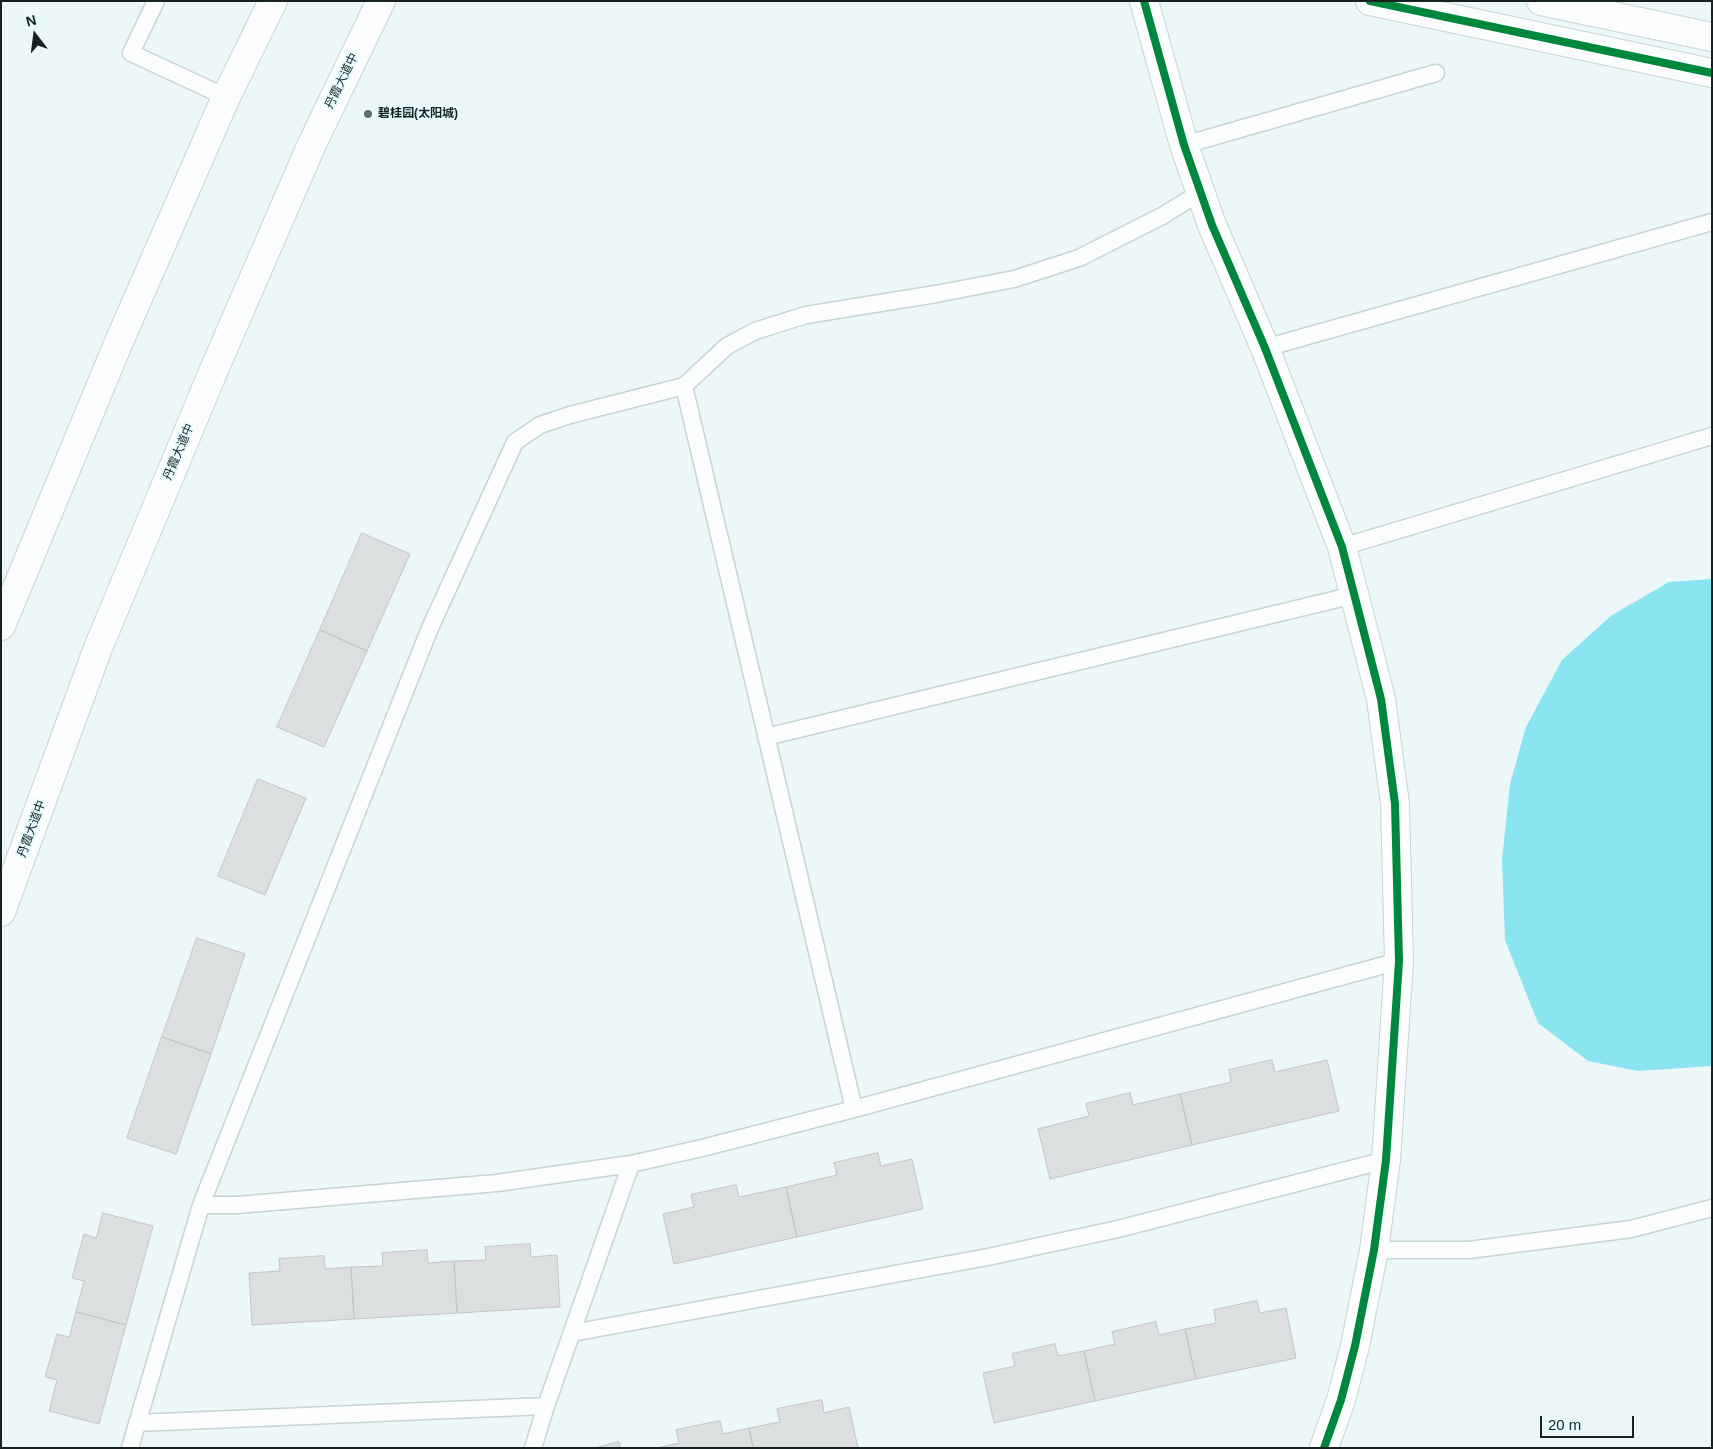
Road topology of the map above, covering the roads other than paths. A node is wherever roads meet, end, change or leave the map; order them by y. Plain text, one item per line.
1 (156, 1) edge
2 (273, 1) edge
3 (381, 1) edge
4 (1144, 1) edge
5 (1370, 1) edge
6 (1541, 1) edge
7 (1712, 37) edge
8 (1436, 73) dead end
9 (1712, 73) edge
10 (226, 96) junction
11 (1184, 145) junction
12 (1201, 192) junction
13 (1712, 222) edge
14 (1265, 348) junction
15 (684, 386) junction
16 (1712, 436) edge
17 (1342, 547) junction
18 (1354, 595) junction
19 (1, 626) edge
20 (766, 738) junction
21 (1, 912) edge
22 (1399, 962) junction
23 (854, 1109) junction
24 (1386, 1160) junction
25 (631, 1164) junction
26 (201, 1205) junction
27 (1712, 1208) edge
28 (1374, 1250) junction
29 (572, 1333) junction
30 (546, 1406) junction
31 (137, 1423) junction
32 (130, 1448) edge
33 (532, 1448) edge
34 (1324, 1448) edge

1 - 10 lane
2 - 10 street
3 - 21 street, 丹霞大道中
4 - 11 street
5 - 9 street
6 - 7 street
8 - 11 lane
10 - 19 street
11 - 12 street
12 - 14 street
12 - 15 lane
13 - 14 lane
14 - 17 street
15 - 20 lane
15 - 26 lane
16 - 17 lane
17 - 18 street
18 - 20 lane
18 - 22 street
20 - 23 lane
22 - 23 lane
22 - 24 street
23 - 25 lane
24 - 28 street
24 - 29 lane
25 - 26 lane
25 - 29 lane
26 - 31 lane
27 - 28 lane
28 - 34 street
29 - 30 lane
30 - 31 lane
30 - 33 lane
31 - 32 lane

